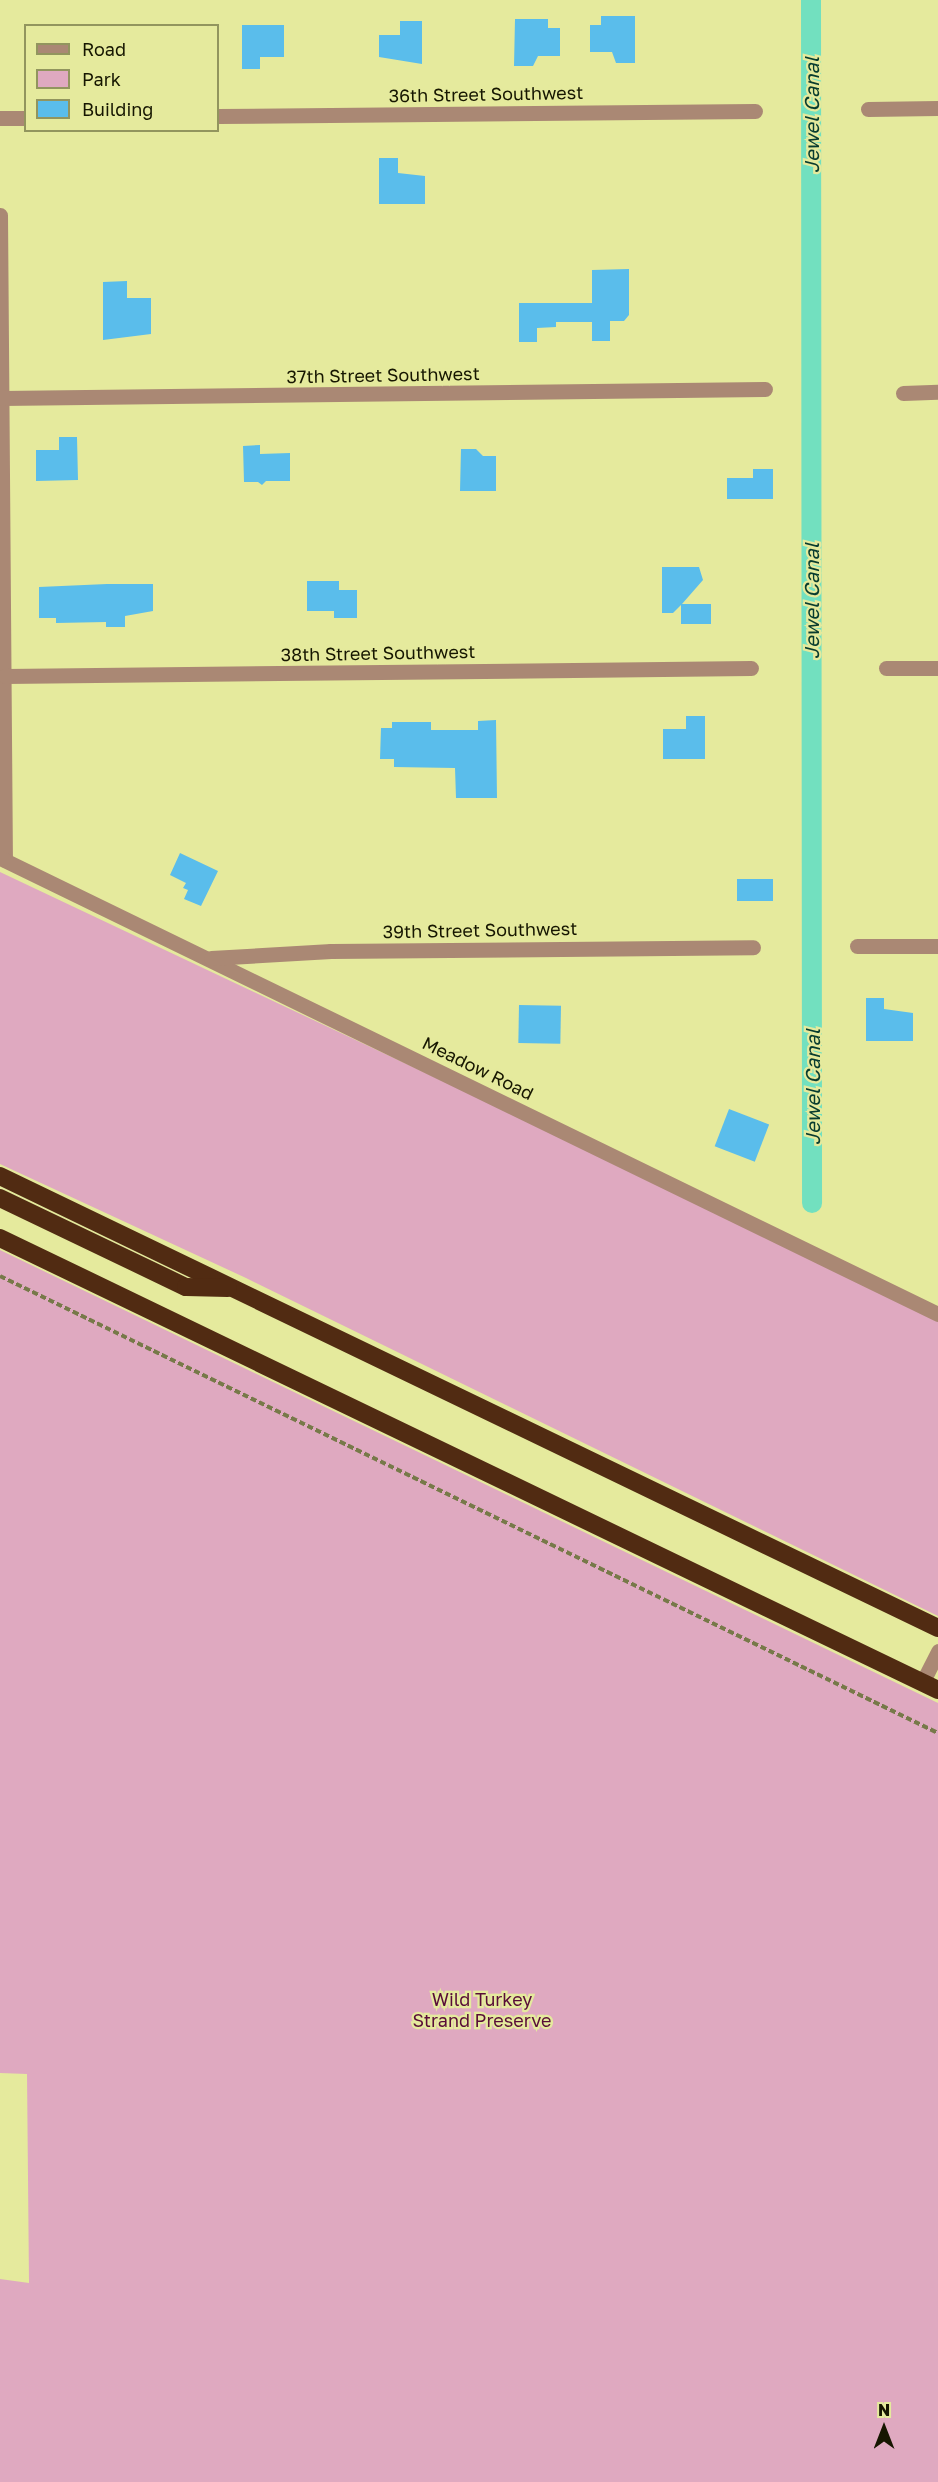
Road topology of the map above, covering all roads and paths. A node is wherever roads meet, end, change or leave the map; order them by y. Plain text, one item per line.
1 (938, 108) edge
2 (867, 109) dead end
3 (755, 111) dead end
4 (219, 116) edge
5 (0, 118) edge
6 (24, 118) edge
7 (0, 215) edge
8 (765, 389) dead end
9 (938, 392) edge
10 (903, 393) dead end
11 (1, 398) edge
12 (751, 668) dead end
13 (886, 668) dead end
14 (938, 668) edge
15 (5, 676) junction
16 (2, 859) edge
17 (857, 946) dead end
18 (938, 946) edge
19 (753, 947) dead end
20 (208, 959) junction
21 (0, 1176) edge
22 (0, 1198) edge
23 (0, 1238) edge
24 (0, 1276) edge
25 (236, 1289) junction
26 (938, 1314) edge
27 (938, 1628) edge
28 (938, 1651) edge
29 (930, 1687) edge
30 (938, 1733) edge

1 - 2 street
3 - 4 street, 36th Street Southwest
5 - 6 street
7 - 11 street
8 - 11 street, 37th Street Southwest
9 - 10 street
11 - 15 street
12 - 15 street, 38th Street Southwest
13 - 14 street
15 - 16 street
16 - 20 street, Meadow Road
17 - 18 street
19 - 20 street, 39th Street Southwest
20 - 26 street, Meadow Road
21 - 25 highway
22 - 25 highway
23 - 29 highway
24 - 30 path
25 - 27 highway
28 - 29 street

